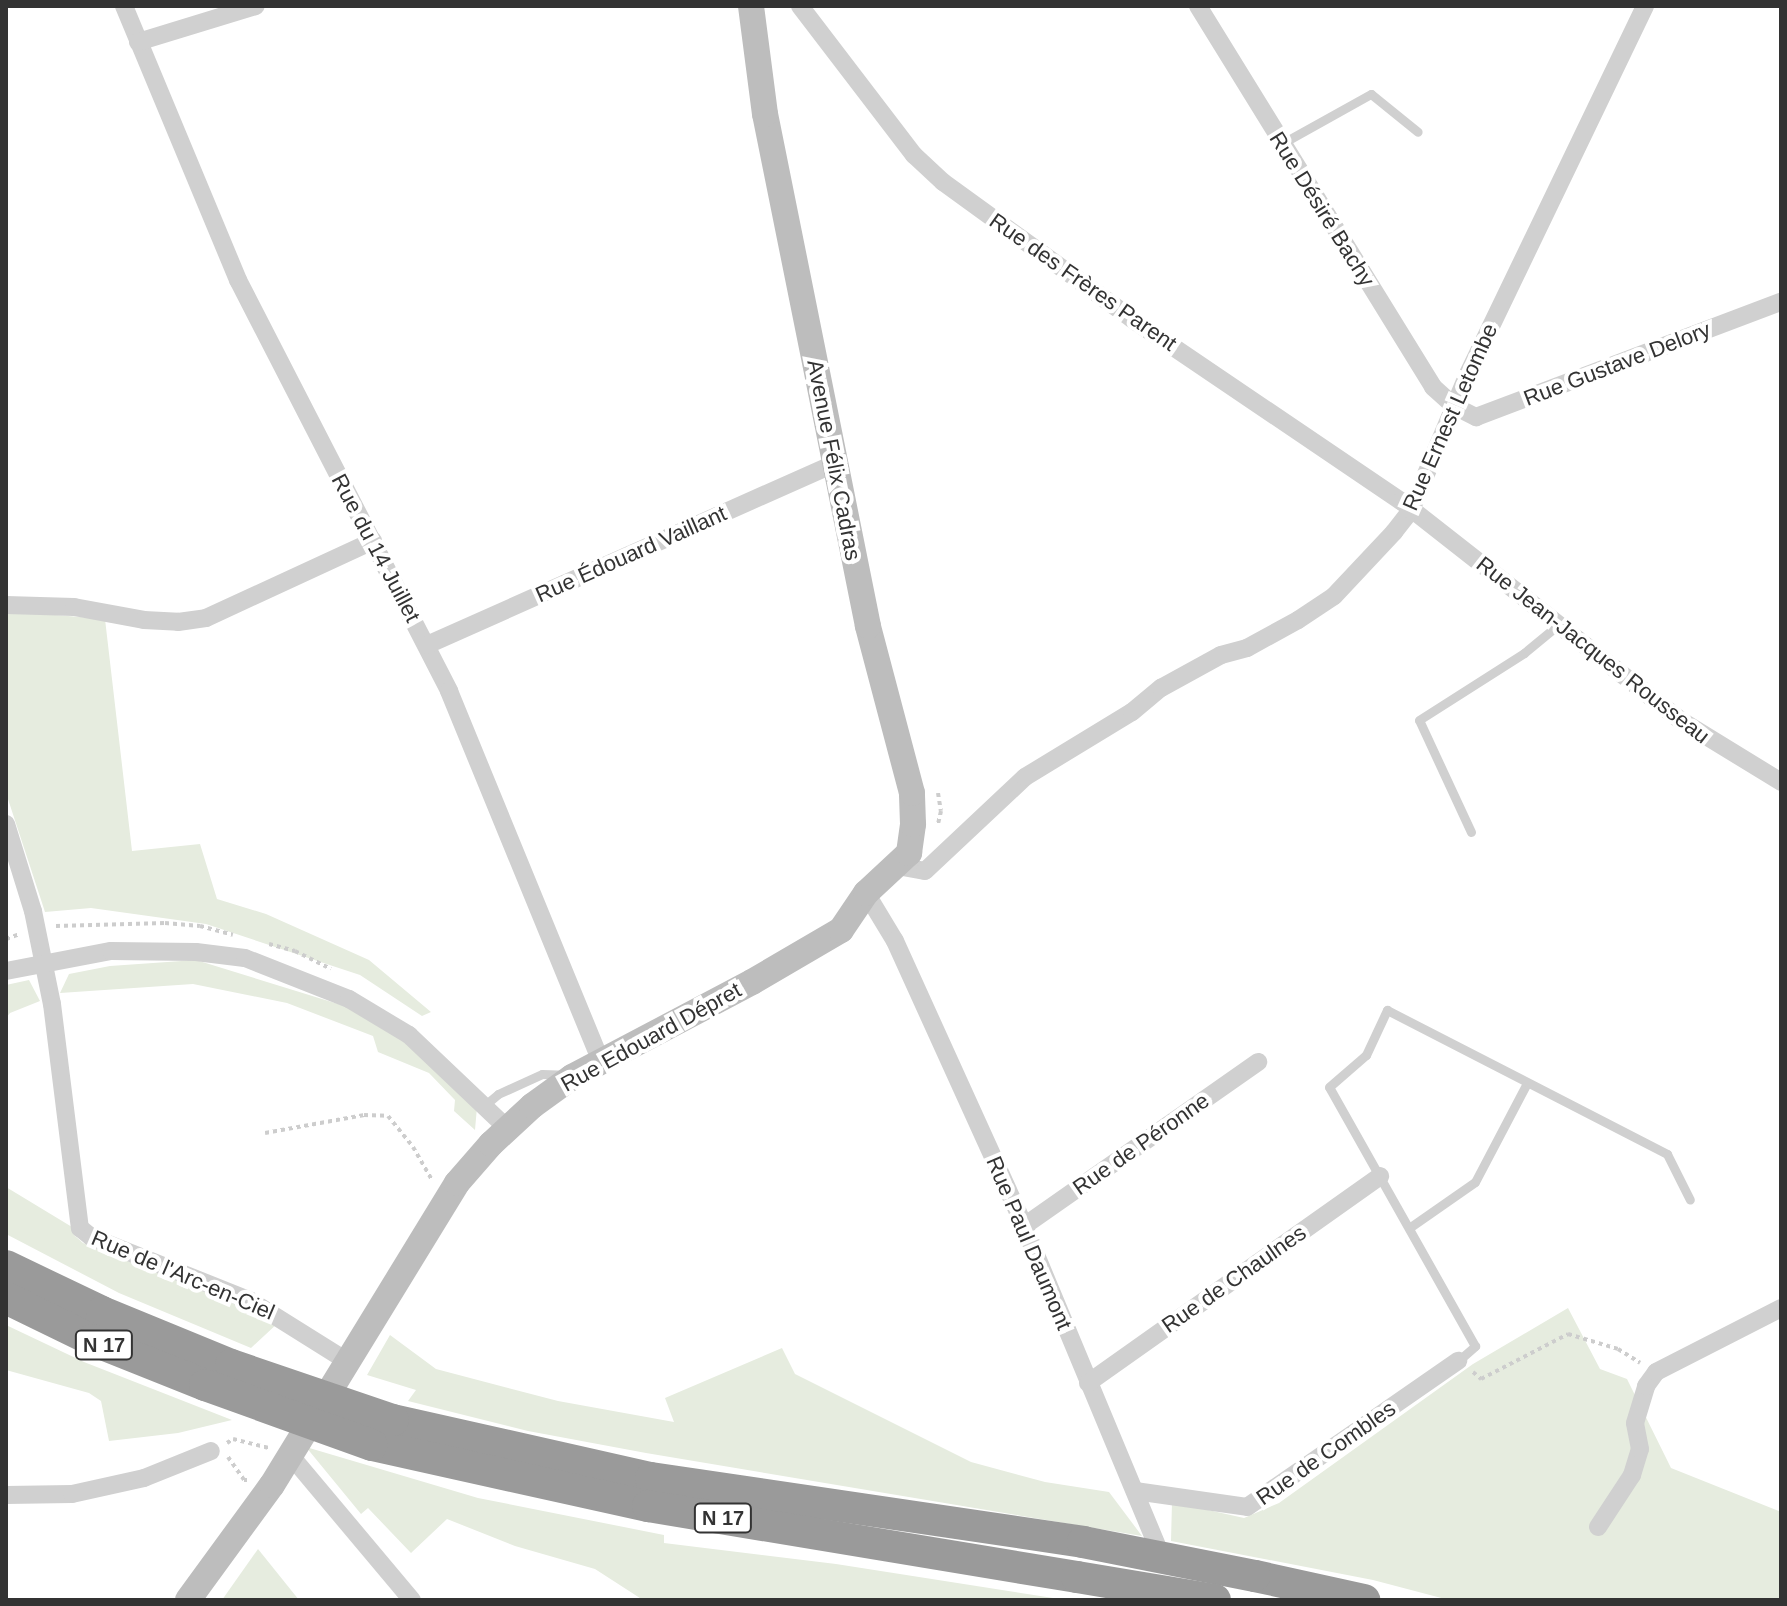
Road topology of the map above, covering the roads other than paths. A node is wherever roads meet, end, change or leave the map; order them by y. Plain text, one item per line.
1 (124, 6) edge
2 (256, 6) edge
3 (751, 6) edge
4 (800, 6) edge
5 (1198, 6) edge
6 (1645, 6) edge
7 (138, 42) junction
8 (1418, 132) dead end
9 (1281, 144) junction
10 (1781, 302) edge
11 (1454, 406) junction
12 (835, 463) junction
13 (1411, 510) junction
14 (373, 541) junction
15 (6, 605) edge
16 (1559, 625) junction
17 (427, 645) junction
18 (1781, 782) edge
19 (6, 824) edge
20 (1471, 832) dead end
21 (897, 866) junction
22 (866, 893) junction
23 (43, 964) junction
24 (6, 971) edge
25 (600, 1060) junction
26 (1258, 1062) dead end
27 (572, 1077) junction
28 (1527, 1083) junction
29 (485, 1105) junction
30 (507, 1128) junction
31 (1380, 1176) junction
32 (1690, 1200) dead end
33 (1024, 1226) junction
34 (1409, 1228) junction
35 (6, 1266) edge
36 (6, 1298) edge
37 (1781, 1308) edge
38 (1458, 1361) joint
39 (350, 1363) junction
40 (1088, 1383) junction
41 (211, 1451) dead end
42 (291, 1456) junction
43 (1135, 1491) junction
44 (6, 1495) edge
45 (1598, 1527) dead end
46 (188, 1600) edge
47 (412, 1600) edge
48 (1180, 1600) edge
49 (1215, 1600) edge
50 (1364, 1600) edge

1 - 7 street, Rue du 14 Juillet
2 - 7 street
3 - 12 street, Avenue Félix Cadras
4 - 13 street, Rue des Frères Parent
5 - 9 street, Rue Désiré Bachy
6 - 11 street, Rue Ernest Letombe
7 - 14 street, Rue du 14 Juillet
8 - 9 lane
9 - 11 street, Rue Désiré Bachy
10 - 11 street, Rue Gustave Delory
11 - 13 street, Rue Ernest Letombe
12 - 17 street, Rue Édouard Vaillant
12 - 21 street, Avenue Félix Cadras
13 - 16 street, Rue Jean-Jacques Rousseau
13 - 21 street, Rue Ernest Letombe
14 - 15 street
14 - 17 street, Rue du 14 Juillet
16 - 18 street, Rue Jean-Jacques Rousseau
16 - 20 lane
17 - 25 street, Rue du 14 Juillet
19 - 23 street
21 - 22 street, Avenue Félix Cadras
22 - 25 street, Rue Edouard Dépret
22 - 33 street, Rue Paul Daumont
23 - 24 street
23 - 29 street
23 - 39 street, Rue de l'Arc-en-Ciel
25 - 27 street, Rue Edouard Dépret
26 - 33 street, Rue de Péronne
27 - 29 lane
27 - 30 street, Rue Edouard Dépret
28 - 31 lane
28 - 32 lane
28 - 34 lane
29 - 30 street
30 - 39 street, Rue Edouard Dépret
31 - 34 lane
31 - 40 street, Rue de Chaulnes
33 - 40 street, Rue Paul Daumont
34 - 38 lane
35 - 50 highway, N 17, bridge
36 - 49 highway, N 17, bridge
37 - 45 street
38 - 43 street, Rue de Combles
39 - 42 street, Rue Edouard Dépret
40 - 43 street, Rue Paul Daumont
41 - 44 street
42 - 46 street, Rue Edouard Dépret
42 - 47 street
43 - 48 street, Rue Paul Daumont

